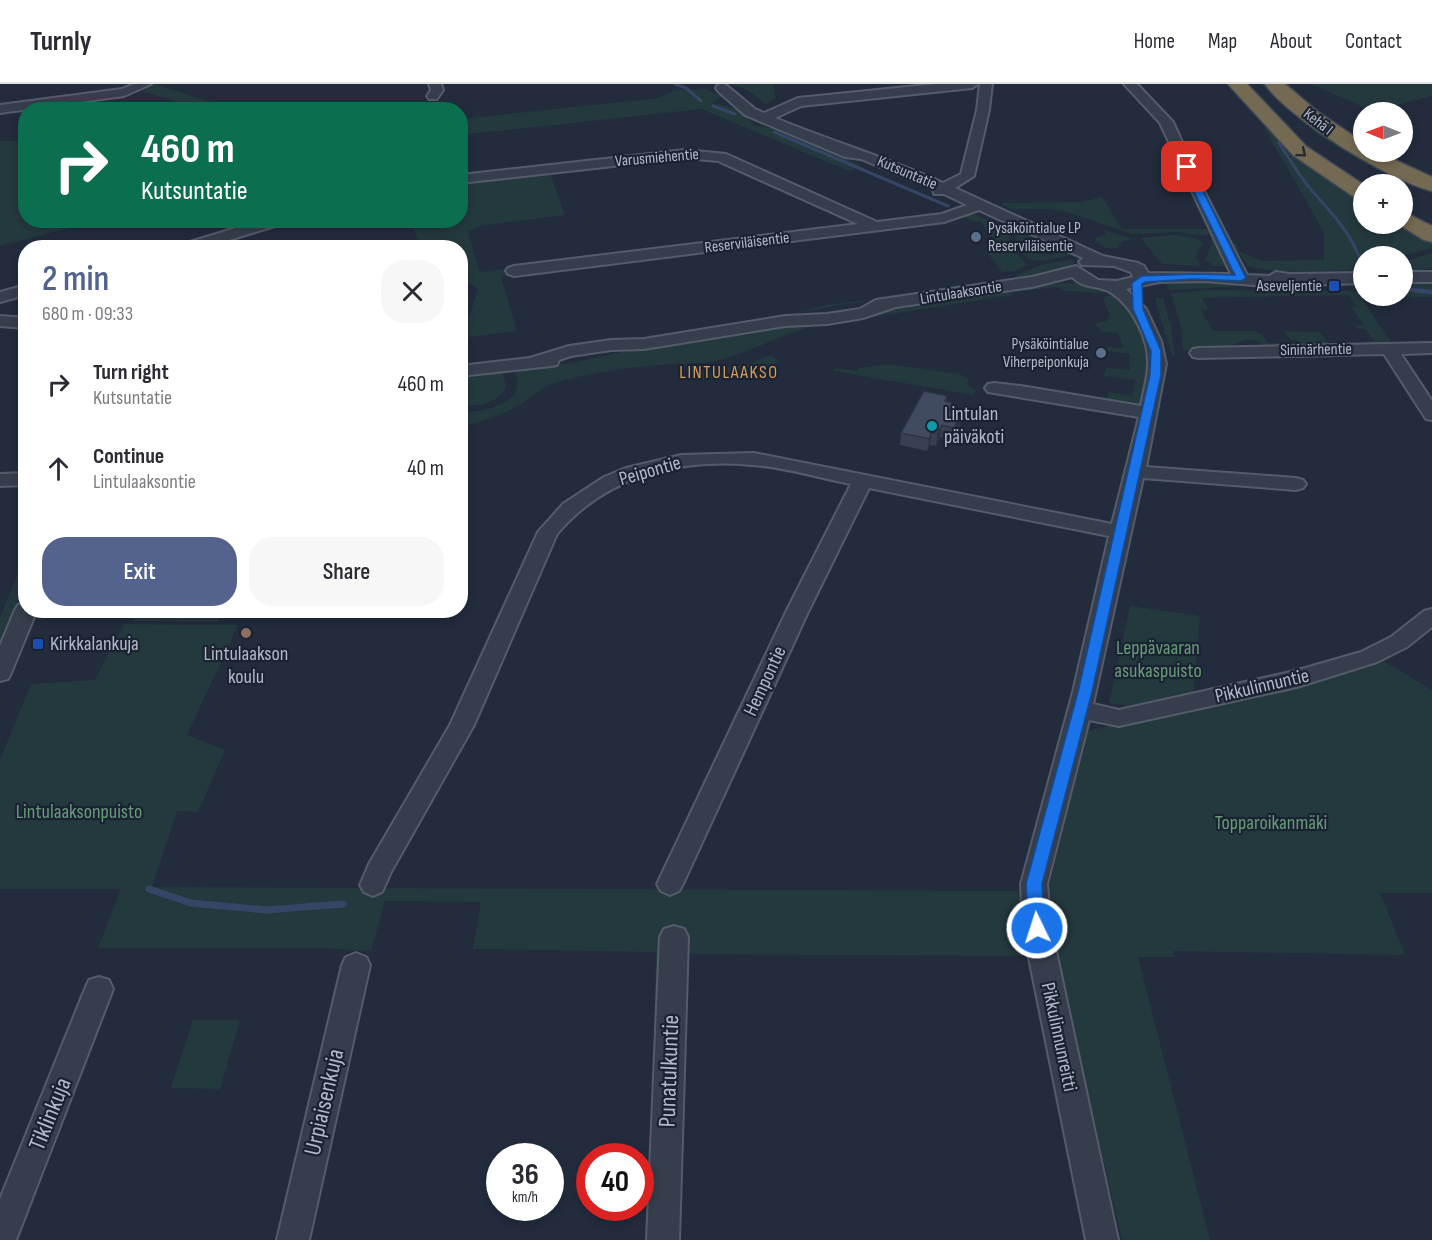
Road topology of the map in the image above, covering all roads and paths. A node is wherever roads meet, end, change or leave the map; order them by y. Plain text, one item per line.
1 (145, 84) edge
2 (708, 84) edge
3 (972, 84) edge
4 (986, 84) edge
5 (1130, 84) edge
6 (1237, 84) edge
7 (1252, 84) edge
8 (1274, 84) edge
9 (102, 102) edge
10 (18, 109) edge
11 (0, 110) edge
12 (766, 117) junction
13 (1377, 174) edge
14 (468, 178) edge
15 (1432, 185) edge
16 (1353, 188) edge
17 (941, 190) junction
18 (1413, 190) edge
19 (1432, 198) edge
20 (977, 205) junction
21 (1413, 223) edge
22 (876, 227) junction
23 (254, 228) edge
24 (1432, 234) edge
25 (214, 240) edge
26 (1064, 243) junction
27 (1100, 260) junction
28 (514, 271) dead end
29 (1081, 272) junction
30 (1432, 272) edge
31 (1413, 276) edge
32 (1139, 277) junction
33 (1413, 277) edge
34 (1246, 278) junction
35 (1353, 278) edge
36 (1432, 278) edge
37 (1113, 286) junction
38 (18, 292) edge
39 (0, 297) edge
40 (1138, 309) junction
41 (0, 314) edge
42 (18, 318) edge
43 (1432, 348) edge
44 (1389, 349) junction
45 (1199, 353) dead end
46 (468, 370) edge
47 (994, 388) dead end
48 (1148, 413) junction
49 (1432, 415) edge
50 (1135, 472) junction
51 (18, 479) edge
52 (0, 480) edge
53 (862, 480) junction
54 (1296, 484) dead end
55 (1120, 532) junction
56 (1432, 616) edge
57 (23, 618) edge
58 (2, 665) edge
59 (1081, 710) junction
60 (669, 884) dead end
61 (373, 885) dead end
62 (674, 937) dead end
63 (356, 965) dead end
64 (99, 989) dead end
65 (0, 1239) edge
66 (293, 1240) edge
67 (663, 1240) edge
68 (1102, 1240) edge

1 - 9 street
2 - 12 street, Kutsuntatie
3 - 12 street
4 - 17 street
5 - 34 street
6 -> 16 highway
7 - 13 highway, Kehä I
8 - 15 highway, Kehä I
10 - 11 street
12 - 17 street, Kutsuntatie
14 - 22 street, Varusmiehentie
17 - 20 street, Kutsuntatie
18 - 19 highway, Kehä I
20 - 22 street, Reserviläisentie
20 - 26 street, Kutsuntatie
21 - 24 highway
22 - 28 street, Reserviläisentie
23 - 25 street
26 - 27 street, Kutsuntatie
26 - 29 street, Kutsuntatie
27 - 29 street
27 - 32 street
29 - 37 street
29 - 46 street, Lintulaaksontie
30 - 31 street
32 - 34 street
32 - 37 street
32 - 40 street, Pikkulinnunreitti
33 - 36 street
34 - 35 street
37 - 40 street, Pikkulinnunreitti
38 - 39 street
40 - 48 street, Pikkulinnunreitti
41 - 42 street
43 - 44 street, Sininärhentie
44 - 45 street, Sininärhentie
44 - 49 street
47 - 48 street
48 - 50 street, Pikkulinnunreitti
50 - 54 street
50 - 55 street, Pikkulinnunreitti
51 - 52 street
53 - 55 street, Peipontie
53 - 60 street, Hempontie
53 - 61 street, Peipontie
55 - 59 street, Pikkulinnunreitti
56 - 59 street, Pikkulinnuntie
57 - 58 street
59 - 68 street, Pikkulinnunreitti
62 - 67 street, Punatulkuntie
63 - 66 street, Urpiaisenkuja
64 - 65 street, Tiklinkuja

